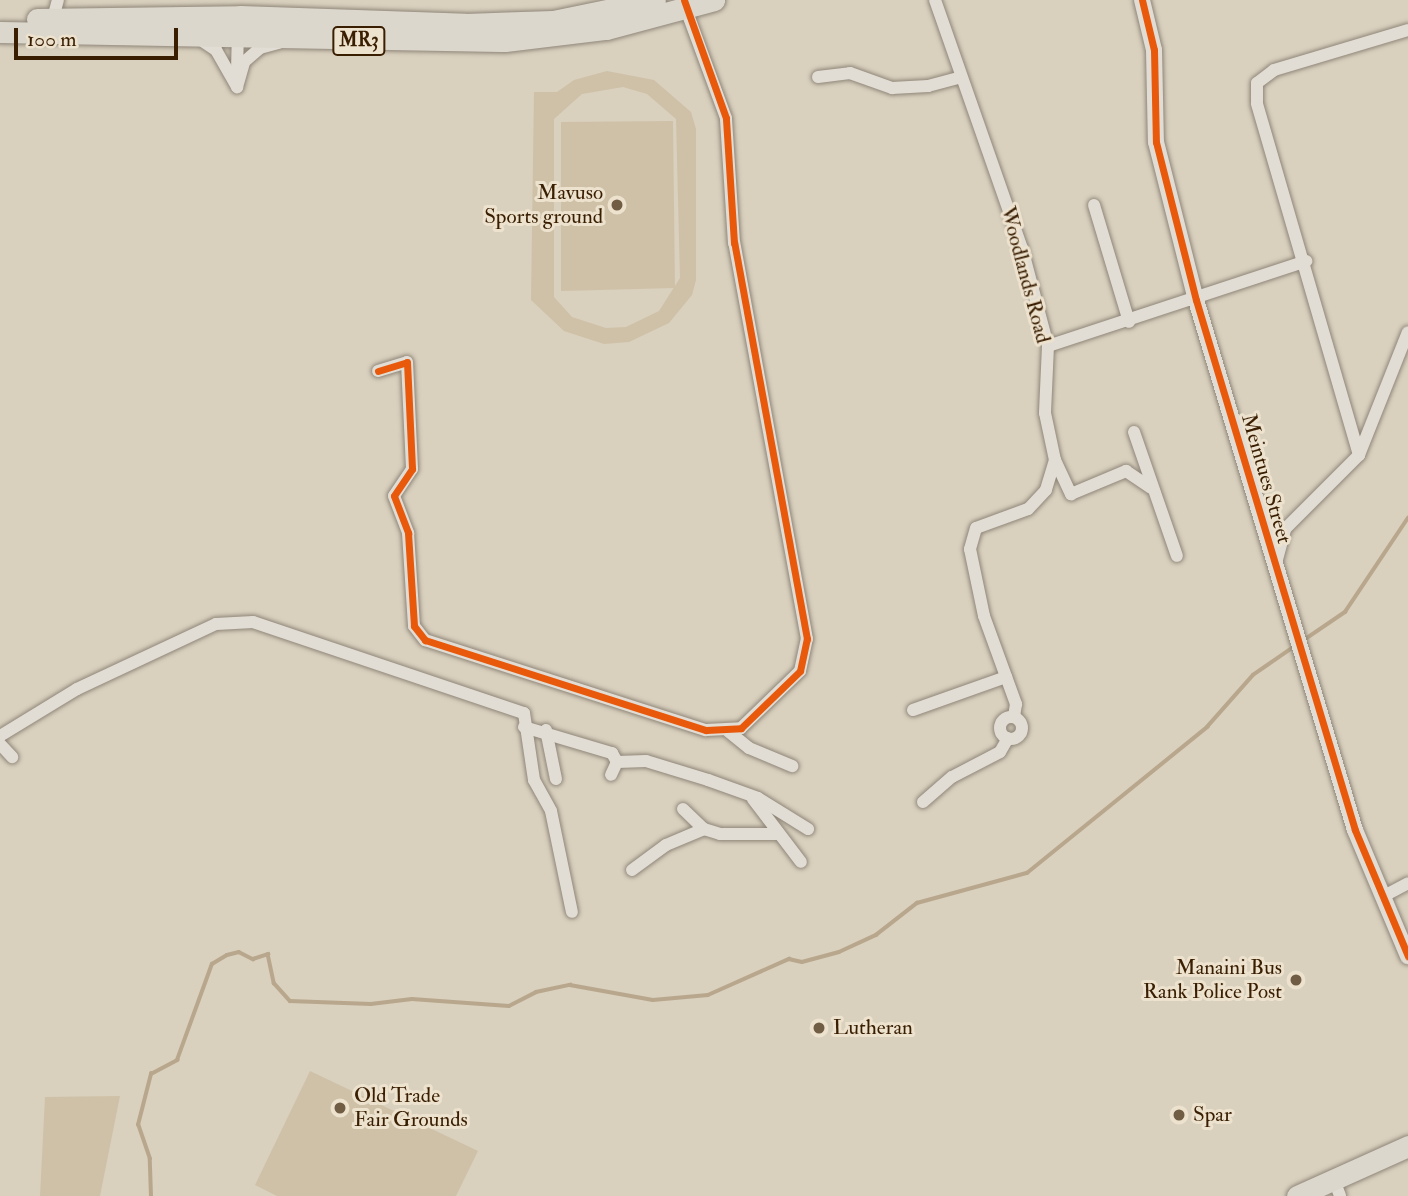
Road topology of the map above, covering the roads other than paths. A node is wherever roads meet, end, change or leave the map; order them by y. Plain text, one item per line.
1 (655, 0) edge
2 (714, 0) edge
3 (935, 0) edge
4 (1142, 0) edge
5 (684, 5) edge
6 (240, 16) junction
7 (54, 17) edge
8 (0, 18) edge
9 (1408, 30) edge
10 (0, 32) edge
11 (198, 37) junction
12 (237, 39) junction
13 (335, 40) junction
14 (961, 76) junction
15 (818, 77) dead end
16 (237, 88) junction
17 (1094, 205) dead end
18 (1306, 261) junction
19 (1196, 300) junction
20 (1129, 323) junction
21 (1408, 332) edge
22 (1048, 346) junction
23 (378, 371) dead end
24 (1134, 432) dead end
25 (1359, 455) junction
26 (1055, 460) junction
27 (1151, 488) junction
28 (1177, 556) dead end
29 (1275, 569) junction
30 (1006, 677) junction
31 (913, 710) dead end
32 (524, 727) junction
33 (546, 730) junction
34 (728, 731) junction
35 (0, 736) edge
36 (0, 744) edge
37 (12, 757) dead end
38 (617, 762) junction
39 (792, 766) dead end
40 (611, 775) dead end
41 (556, 779) dead end
42 (747, 795) junction
43 (923, 802) dead end
44 (683, 809) dead end
45 (704, 829) junction
46 (808, 829) dead end
47 (778, 834) junction
48 (801, 862) dead end
49 (632, 870) dead end
50 (1408, 883) edge
51 (1384, 896) junction
52 (572, 912) dead end
53 (1408, 956) edge
54 (1408, 1146) edge
55 (1337, 1188) edge
56 (1297, 1196) edge

1 - 6 main road, MR3
2 - 5 main road, MR3
3 - 14 street, Woodlands Road
4 - 19 street, Meintues Street
5 - 13 main road, MR3
5 - 34 street
6 - 7 main road, MR3
6 - 12 street
7 - 8 main road, MR3
7 - 10 main road, MR3
7 - 11 main road, MR3
9 - 18 street
11 - 12 main road, MR3
11 - 16 street
12 - 13 main road, MR3
12 - 16 street
13 - 16 street
14 - 15 street
14 - 22 street, Woodlands Road
17 - 20 street
18 - 19 street
18 - 25 street
19 - 20 street
19 - 29 street, Meintues Street
20 - 22 street
21 - 25 street
22 - 26 street, Woodlands Road
23 - 34 street
24 - 27 street
25 - 29 street
26 - 27 street, Woodlands Road
26 - 30 street
27 - 28 street
29 - 51 street, Meintues Street
30 - 31 street
30 - 43 street
32 - 33 street
32 - 35 street
32 - 52 street
33 - 38 street
33 - 41 street
34 - 39 street
36 - 37 street
38 - 40 street
38 - 42 street
42 - 46 street
42 - 47 street
44 - 45 street
45 - 47 street
45 - 49 street
47 - 48 street
50 - 51 street
51 - 53 street, Meintues Street
54 - 55 main road
55 - 56 main road

